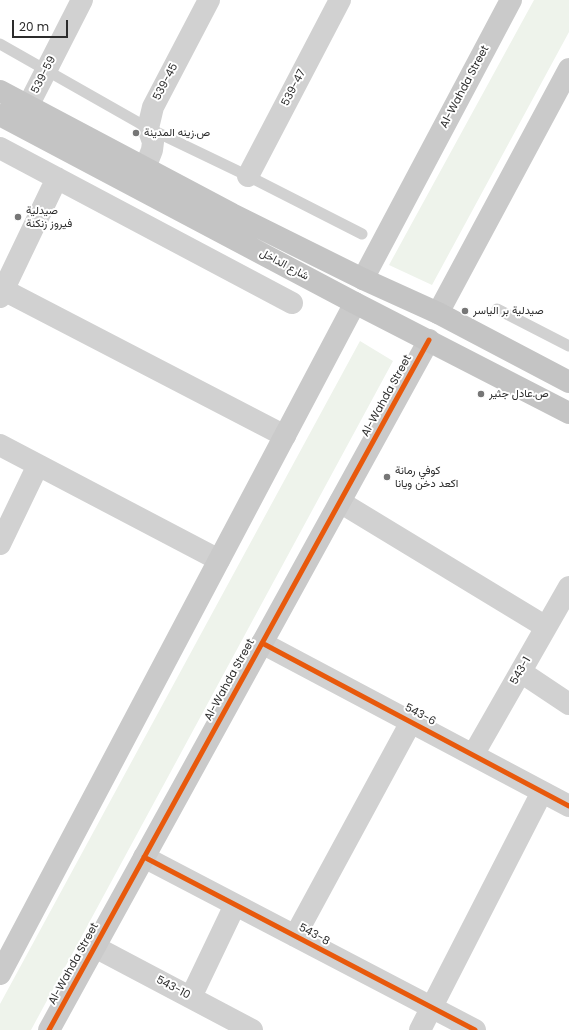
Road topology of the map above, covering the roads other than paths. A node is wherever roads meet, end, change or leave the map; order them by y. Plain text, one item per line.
1 (82, 0) edge
2 (209, 0) edge
3 (340, 0) edge
4 (511, 0) edge
5 (0, 44) edge
6 (569, 69) edge
7 (46, 71) junction
8 (0, 91) edge
9 (28, 106) junction
10 (0, 116) edge
11 (148, 128) junction
12 (0, 148) edge
13 (145, 168) junction
14 (248, 176) junction
15 (57, 178) junction
16 (131, 185) junction
17 (119, 210) junction
18 (362, 234) dead end
19 (363, 280) junction
20 (1, 292) edge
21 (292, 303) dead end
22 (356, 303) junction
23 (497, 309) dead end
24 (438, 313) junction
25 (429, 340) junction
26 (569, 346) edge
27 (569, 382) edge
28 (569, 413) edge
29 (285, 436) junction
30 (0, 445) edge
31 (38, 465) junction
32 (340, 502) junction
33 (0, 544) edge
34 (219, 560) junction
35 (569, 587) edge
36 (546, 627) junction
37 (262, 643) junction
38 (521, 672) junction
39 (569, 704) edge
40 (411, 722) junction
41 (473, 755) junction
42 (542, 792) junction
43 (569, 806) edge
44 (144, 857) junction
45 (235, 905) junction
46 (296, 936) junction
47 (95, 947) junction
48 (0, 974) edge
49 (191, 997) junction
50 (431, 1007) junction
51 (49, 1030) edge
52 (251, 1030) edge
53 (420, 1030) edge
54 (475, 1030) edge

1 - 7 street, 539-59
2 - 11 street, 539-45
3 - 14 street, 539-47
4 - 19 street, Al-Wahda Street
5 - 7 lane
6 - 24 street
7 - 9 street, 539-59
7 - 11 lane
8 - 9 main road, شارع الداخل
9 - 13 main road, شارع الداخل
10 - 16 main road, شارع الداخل
11 - 13 street, 539-45
11 - 14 lane
12 - 15 street
13 - 19 main road, شارع الداخل
14 - 18 lane
15 - 17 street
15 - 20 street
16 - 17 street
16 - 22 main road, شارع الداخل
17 - 21 street
19 - 24 main road, شارع الداخل
20 - 29 street
22 - 25 main road, شارع الداخل
22 - 29 street
23 - 26 lane
24 - 27 main road, شارع الداخل
25 - 28 main road, شارع الداخل
25 - 32 street, Al-Wahda Street
29 - 34 street
30 - 31 street
31 - 33 street
31 - 34 street
32 - 36 street
32 - 37 street, Al-Wahda Street
34 - 48 street
35 - 36 street, 543-1
36 - 38 street, 543-1
37 - 40 street, 543-6
37 - 44 street, Al-Wahda Street
38 - 39 street
38 - 41 street, 543-1
40 - 41 street, 543-6
40 - 46 street
41 - 42 street, 543-6
42 - 43 street, 543-6
42 - 50 street
44 - 45 street, 543-8
44 - 47 street, Al-Wahda Street
45 - 46 street, 543-8
45 - 49 street
46 - 50 street, 543-8
47 - 49 street, 543-10
47 - 51 street, Al-Wahda Street
49 - 52 street, 543-10
50 - 53 street
50 - 54 street, 543-8

